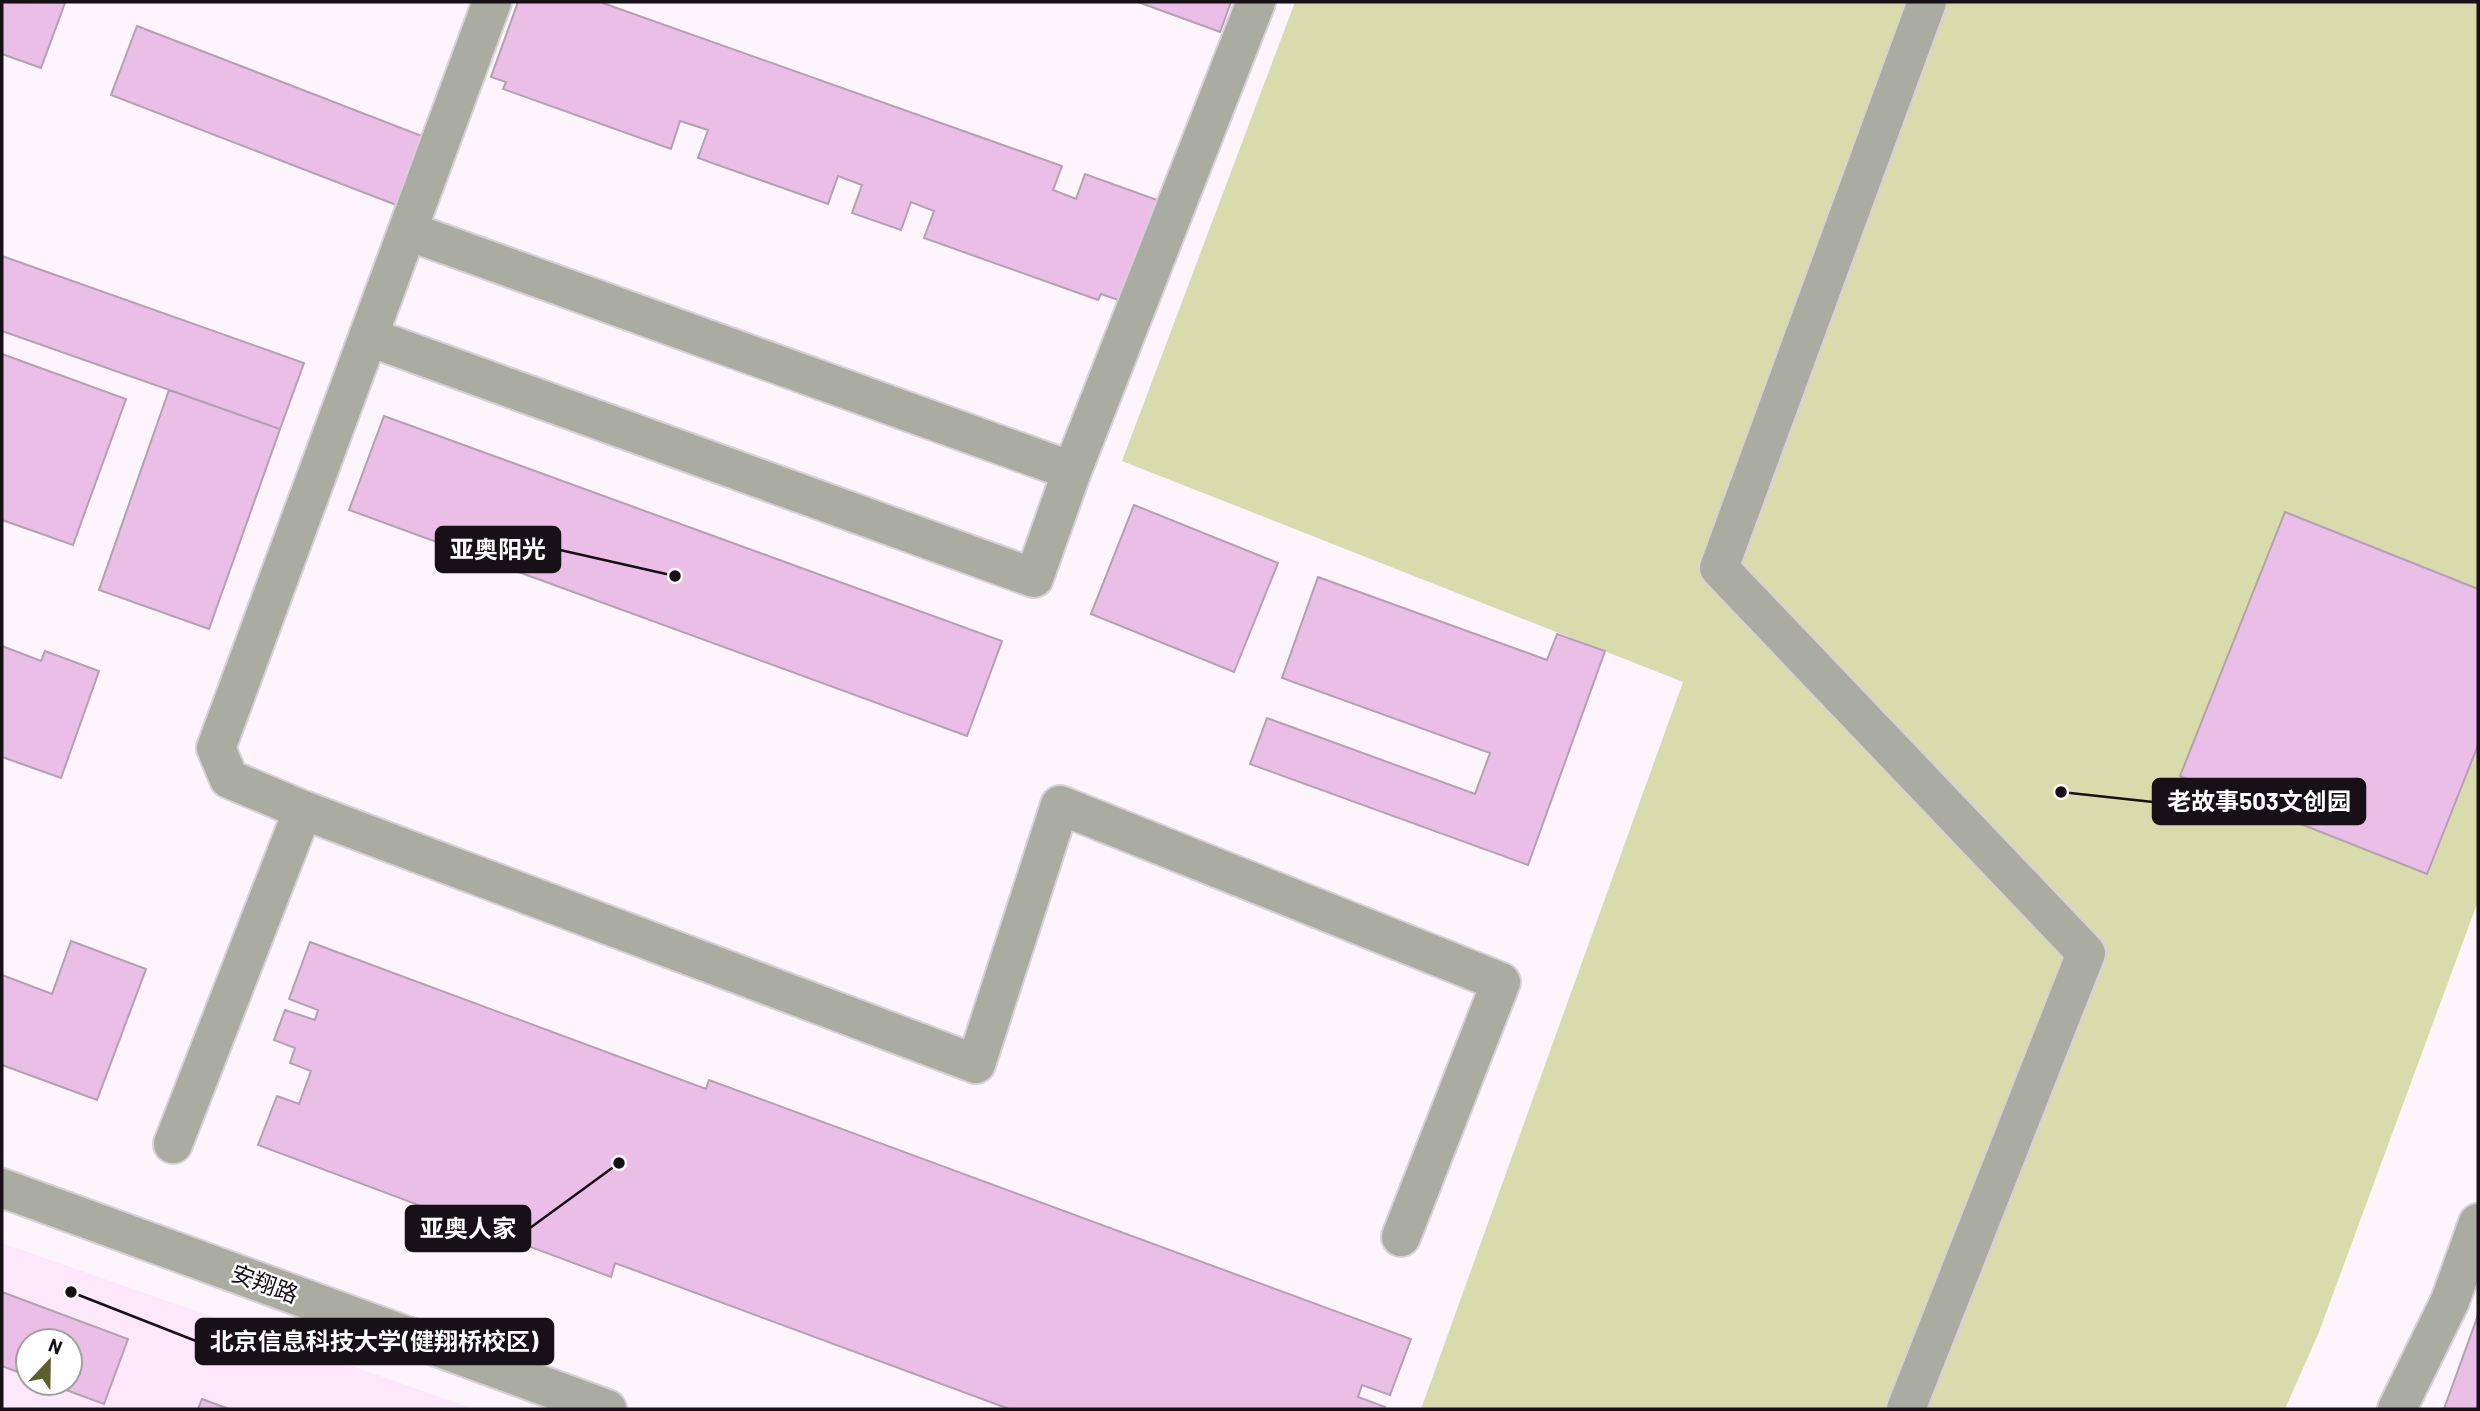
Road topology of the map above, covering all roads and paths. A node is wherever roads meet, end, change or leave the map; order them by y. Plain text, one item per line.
1 (492, 2) edge
2 (1256, 2) edge
3 (1927, 2) edge
4 (408, 231) junction
5 (369, 337) junction
6 (1072, 471) junction
7 (303, 810) junction
8 (173, 1144) dead end
9 (2, 1188) edge
10 (2478, 1223) edge
11 (1401, 1237) dead end
12 (607, 1409) edge
13 (1906, 1409) edge
14 (2397, 1409) edge

1 - 4 street
2 - 6 street
3 - 13 street
4 - 5 street
4 - 6 street
5 - 6 street
5 - 7 street
7 - 8 street
7 - 11 street
9 - 12 street, 安翔路
10 - 14 street

